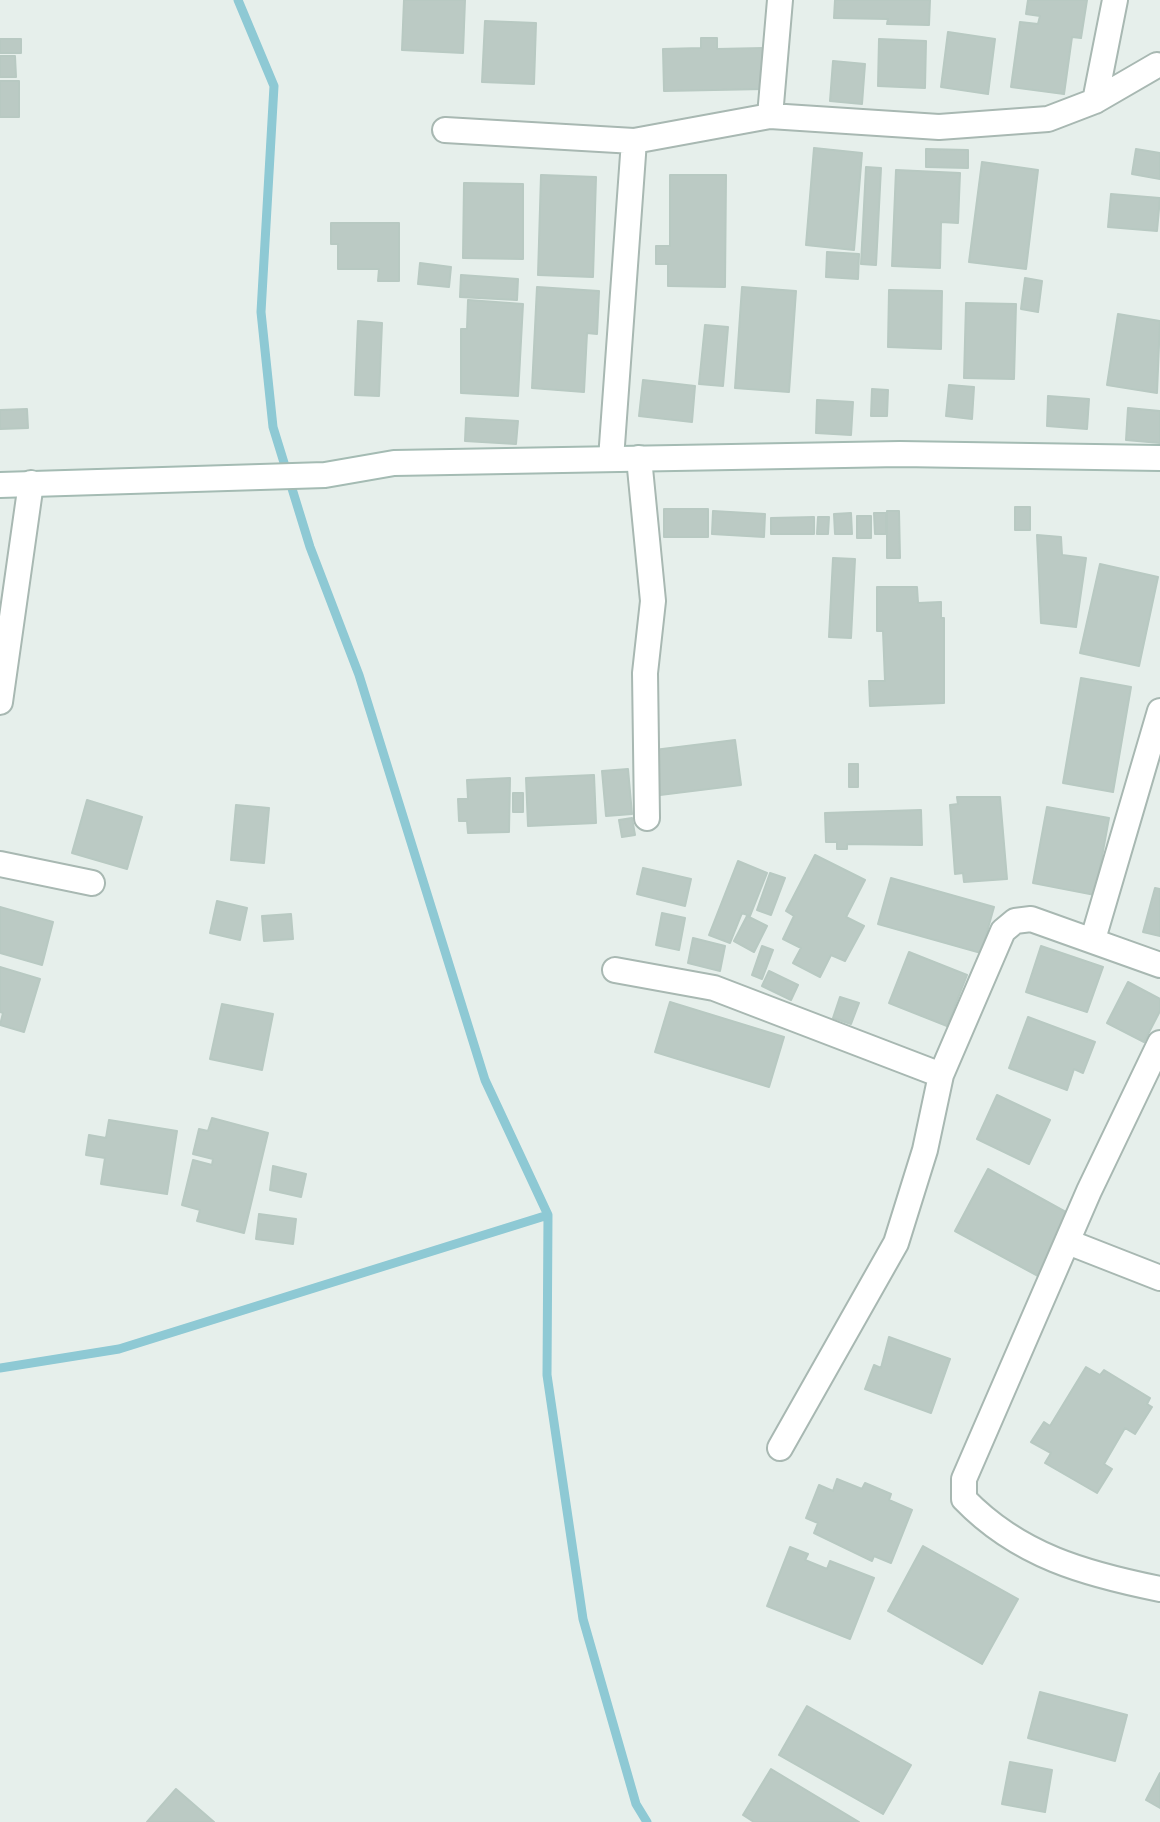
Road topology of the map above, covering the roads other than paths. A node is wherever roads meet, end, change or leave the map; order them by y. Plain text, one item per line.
1 (780, 0) edge
2 (1115, 0) edge
3 (1157, 65) dead end
4 (1095, 101) junction
5 (770, 116) junction
6 (445, 130) dead end
7 (634, 141) junction
8 (639, 458) junction
9 (1160, 458) edge
10 (611, 459) junction
11 (31, 483) junction
12 (0, 485) edge
13 (0, 702) edge
14 (1160, 711) edge
15 (647, 818) dead end
16 (0, 864) edge
17 (92, 883) dead end
18 (1093, 939) junction
19 (1160, 965) edge
20 (615, 970) dead end
21 (1160, 1043) edge
22 (941, 1075) junction
23 (1068, 1242) junction
24 (1160, 1278) edge
25 (780, 1448) dead end
26 (1160, 1589) edge

1 - 5 street
2 - 4 street
3 - 4 street
4 - 5 street
5 - 7 street
6 - 7 street
7 - 10 street
8 - 9 street
8 - 10 street
8 - 15 street
10 - 11 street
11 - 12 street
11 - 13 street
14 - 18 street
16 - 17 street
18 - 19 street
18 - 22 street
20 - 22 street
21 - 23 street
22 - 25 street
23 - 24 street
23 - 26 street

